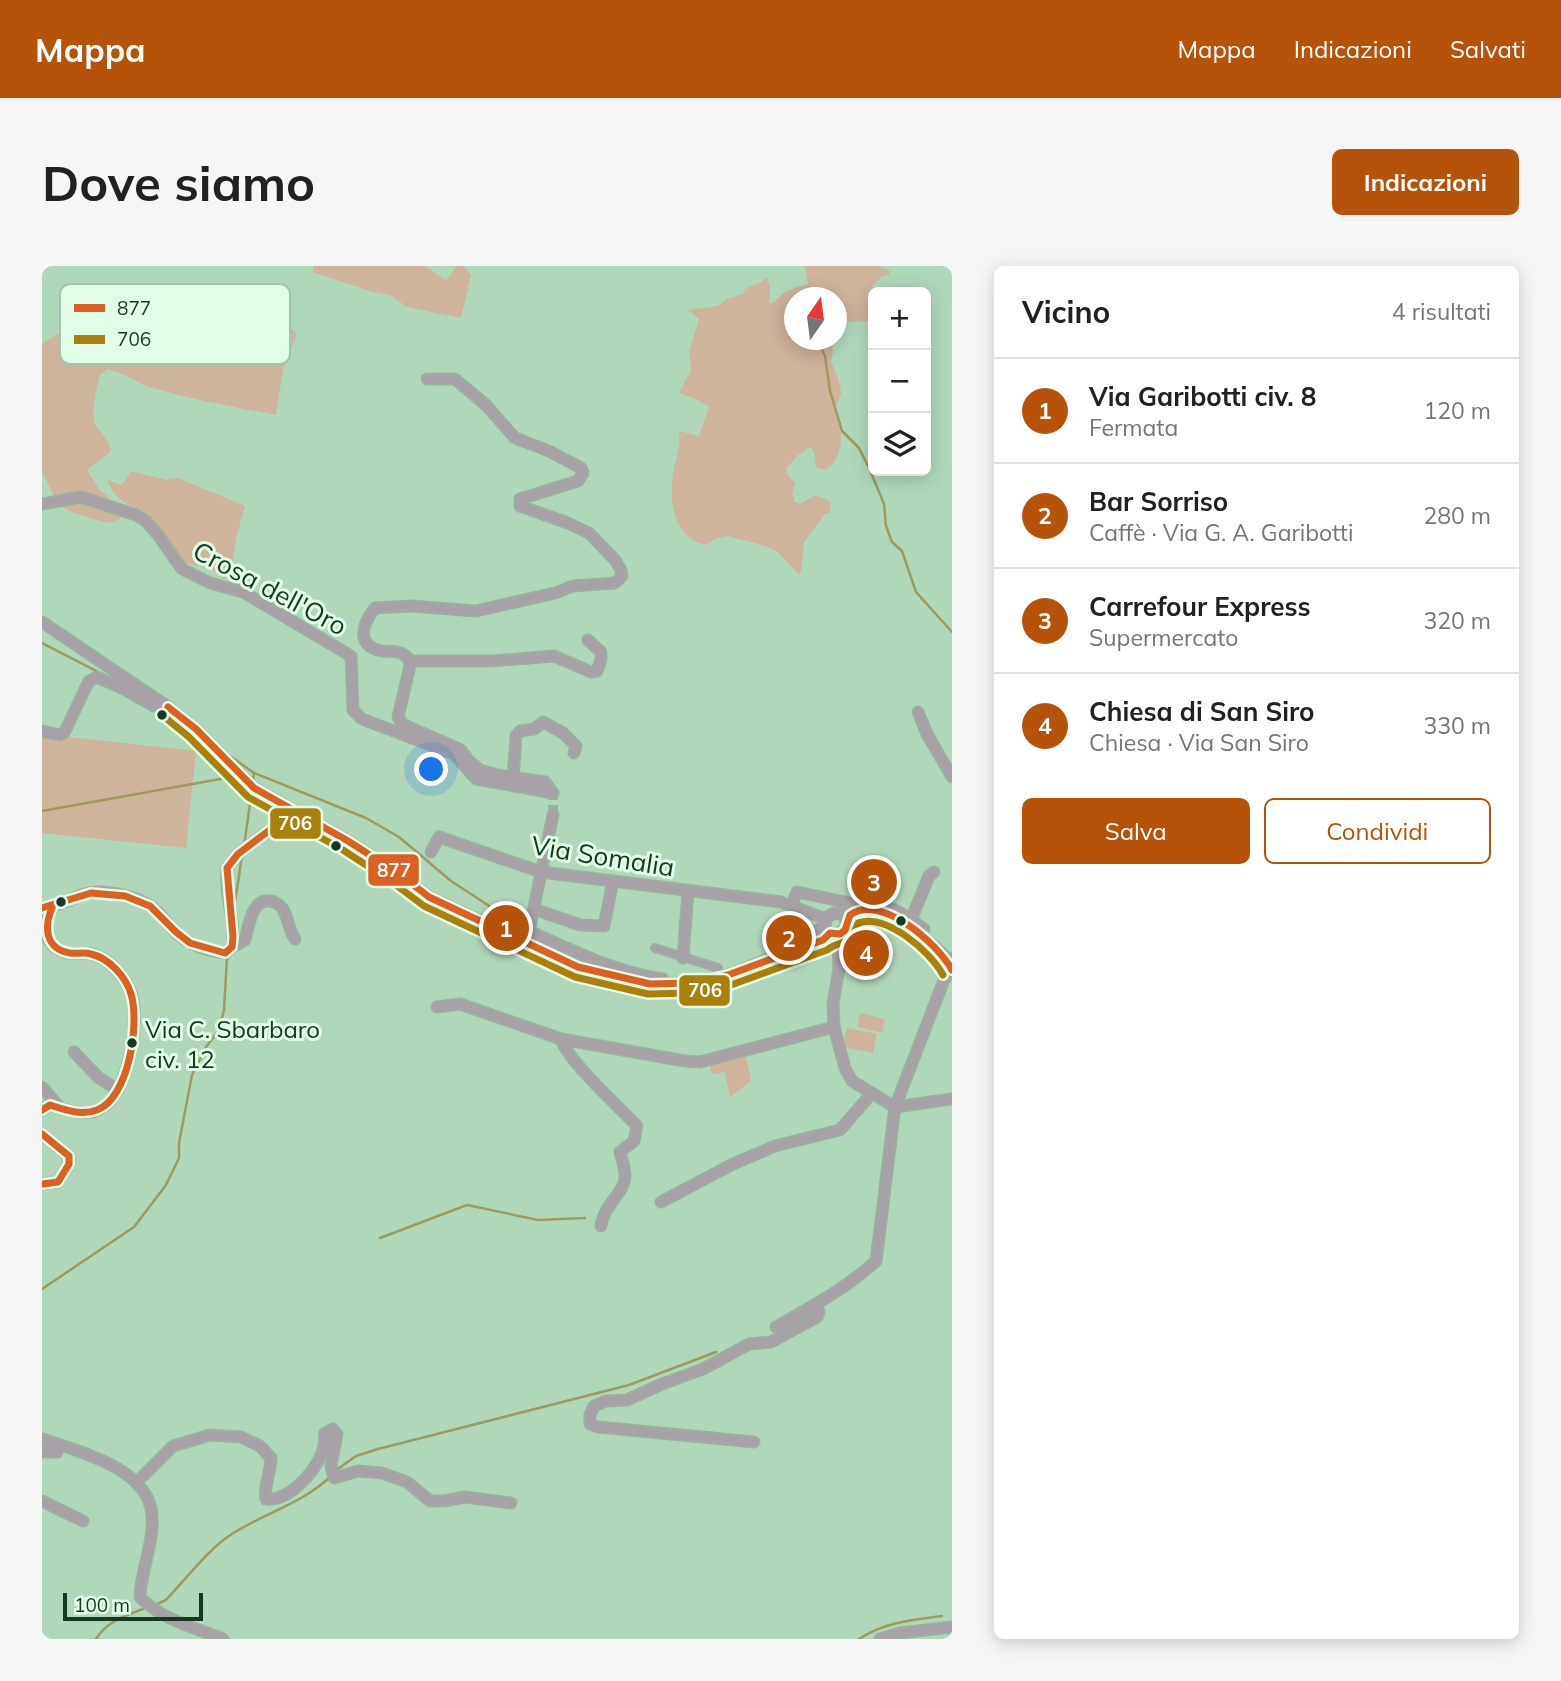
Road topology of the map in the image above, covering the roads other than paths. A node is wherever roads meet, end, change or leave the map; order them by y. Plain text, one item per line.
1 (427, 379) dead end
2 (42, 504) edge
3 (42, 622) edge
4 (588, 639) dead end
5 (409, 660) junction
6 (168, 707) junction
7 (918, 712) dead end
8 (42, 732) edge
9 (574, 753) dead end
10 (513, 777) junction
11 (952, 777) edge
12 (295, 811) junction
13 (553, 815) tunnel mouth
14 (431, 852) dead end
15 (541, 872) junction
16 (934, 872) dead end
17 (613, 881) junction
18 (688, 891) junction
19 (786, 904) junction
20 (855, 904) junction
21 (47, 908) edge
22 (534, 909) junction
23 (845, 918) junction
24 (911, 920) junction
25 (827, 930) junction
26 (295, 939) dead end
27 (232, 947) junction
28 (655, 948) dead end
29 (683, 958) junction
30 (952, 964) edge
31 (718, 968) dead end
32 (691, 983) junction
33 (437, 1007) dead end
34 (834, 1027) junction
35 (561, 1039) junction
36 (74, 1052) dead end
37 (42, 1087) edge
38 (118, 1090) junction
39 (872, 1093) junction
40 (952, 1099) edge
41 (895, 1107) junction
42 (61, 1108) junction
43 (42, 1110) edge
44 (42, 1134) edge
45 (42, 1184) edge
46 (661, 1202) dead end
47 (601, 1226) dead end
48 (816, 1304) junction
49 (776, 1327) dead end
50 (42, 1439) edge
51 (754, 1442) dead end
52 (59, 1445) junction
53 (42, 1452) edge
54 (137, 1482) junction
55 (42, 1501) edge
56 (512, 1503) dead end
57 (83, 1521) dead end
58 (952, 1627) edge
59 (223, 1639) edge
60 (880, 1639) edge

1 - 5 street
2 - 10 street, Crosa dell'Oro
3 - 6 street
4 - 5 street
5 - 10 street
6 - 8 street
6 - 12 street
7 - 11 street
9 - 10 street
12 - 27 street
12 - 32 street
13 - 15 street
14 - 15 street, Via Somalia
15 - 17 street, Via Somalia
15 - 22 street
16 - 24 street
17 - 18 street, Via Somalia
17 - 22 street
18 - 19 street, Via Somalia
18 - 29 street
19 - 20 street
19 - 25 street, Via Somalia
20 - 23 street
20 - 24 street
21 - 27 street
21 - 38 street
22 - 32 street
23 - 25 street
23 - 25 street
23 - 30 street
24 - 30 street
25 - 32 street
25 - 34 street
26 - 27 street
28 - 29 street
29 - 31 street
30 - 41 street
33 - 35 street
34 - 35 street
34 - 39 street
35 - 47 street
36 - 38 street
37 - 42 street
38 - 42 street
39 - 41 street
39 - 46 street
40 - 41 street
41 - 48 street
42 - 43 street
44 - 45 street
48 - 49 street
48 - 51 street
50 - 52 street
52 - 53 street
52 - 54 street
54 - 56 street
54 - 59 street
55 - 57 street
58 - 60 street

